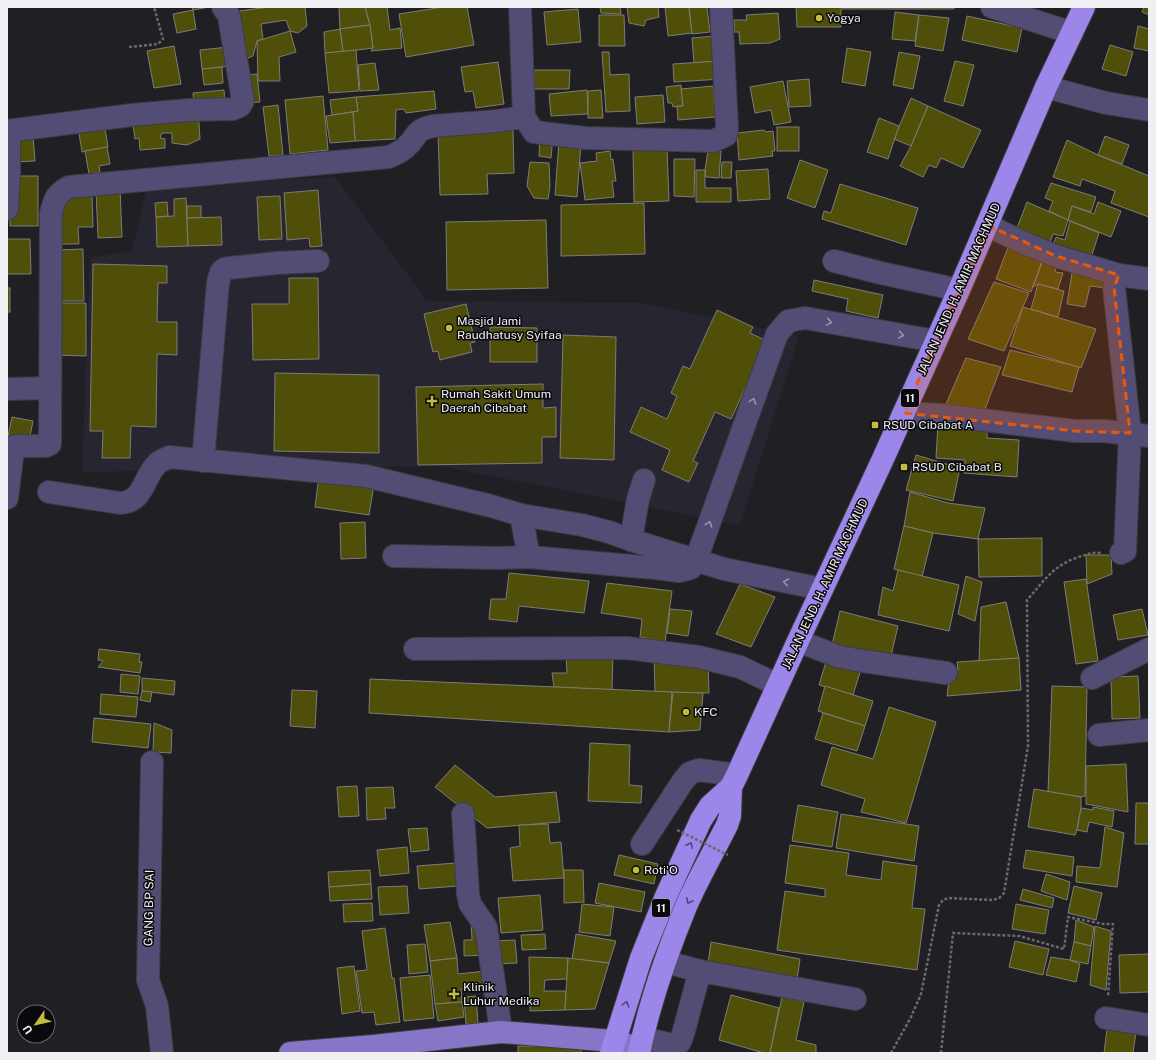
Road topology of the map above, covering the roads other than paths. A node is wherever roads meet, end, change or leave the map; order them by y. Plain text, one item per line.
1 (223, 7) edge
2 (520, 7) edge
3 (721, 7) edge
4 (992, 7) edge
5 (1083, 7) edge
6 (1072, 33) junction
7 (1046, 87) junction
8 (1149, 110) edge
9 (524, 117) junction
10 (8, 131) edge
11 (7, 209) edge
12 (987, 225) junction
13 (834, 260) dead end
14 (318, 261) dead end
15 (1119, 275) junction
16 (1149, 279) edge
17 (959, 290) junction
18 (936, 341) junction
19 (50, 388) junction
20 (7, 389) edge
21 (904, 413) junction
22 (1139, 434) edge
23 (202, 461) junction
24 (644, 480) dead end
25 (49, 492) dead end
26 (7, 498) edge
27 (521, 515) junction
28 (631, 540) junction
29 (1121, 553) road end
30 (394, 556) dead end
31 (529, 557) junction
32 (696, 560) junction
33 (822, 589) junction
34 (798, 641) junction
35 (415, 649) dead end
36 (1149, 649) edge
37 (946, 673) dead end
38 (1092, 678) dead end
39 (778, 685) junction
40 (1149, 730) edge
41 (1099, 735) dead end
42 (152, 762) dead end
43 (734, 781) junction
44 (463, 814) dead end
45 (642, 844) dead end
46 (666, 962) junction
47 (700, 971) junction
48 (854, 999) dead end
49 (1106, 1018) road end
50 (1149, 1025) edge
51 (501, 1032) junction
52 (641, 1046) edge
53 (612, 1047) edge
54 (374, 1050) edge
55 (162, 1053) edge
56 (290, 1053) edge

1 - 10 street
2 - 9 street
3 - 9 street
4 - 6 street
5 - 6 highway, JALAN JEND. H. AMIR MACHMUD / 11
6 - 7 highway, JALAN JEND. H. AMIR MACHMUD / 11
7 - 8 street
7 - 12 highway, JALAN JEND. H. AMIR MACHMUD / 11
9 - 19 street
10 - 11 street
12 - 15 street
12 - 17 highway, JALAN JEND. H. AMIR MACHMUD / 11
13 - 17 street
14 - 23 street
15 - 16 street
15 - 22 street
17 - 18 highway, JALAN JEND. H. AMIR MACHMUD / 11
18 - 21 highway, JALAN JEND. H. AMIR MACHMUD / 11
32 -> 18 street
19 - 20 street
19 - 26 street
21 - 22 street
21 - 33 highway, JALAN JEND. H. AMIR MACHMUD / 11
22 - 29 street
23 - 25 street
23 - 27 street
24 - 28 street
27 - 28 street
27 - 31 street
28 - 32 street
30 - 31 street
31 - 32 street
33 -> 32 street
33 - 34 highway, JALAN JEND. H. AMIR MACHMUD / 11
34 - 37 street
34 - 39 highway, JALAN JEND. H. AMIR MACHMUD / 11
35 - 39 street
36 - 38 street
39 - 43 highway, JALAN JEND. H. AMIR MACHMUD / 11
40 - 41 street
42 - 55 street, GANG BP SAI
43 - 45 street
43 -> 46 highway, JALAN JEND. H. AMIR MACHMUD / 11
53 -> 43 highway, JALAN JEND. H. AMIR MACHMUD / 11
44 - 51 street
46 - 47 street
46 - 52 highway, JALAN JEND. H. AMIR MACHMUD / 11
47 - 48 street
47 - 52 street
49 - 50 street
51 - 53 main road
51 - 54 main road
52 - 53 main road
54 - 56 main road

